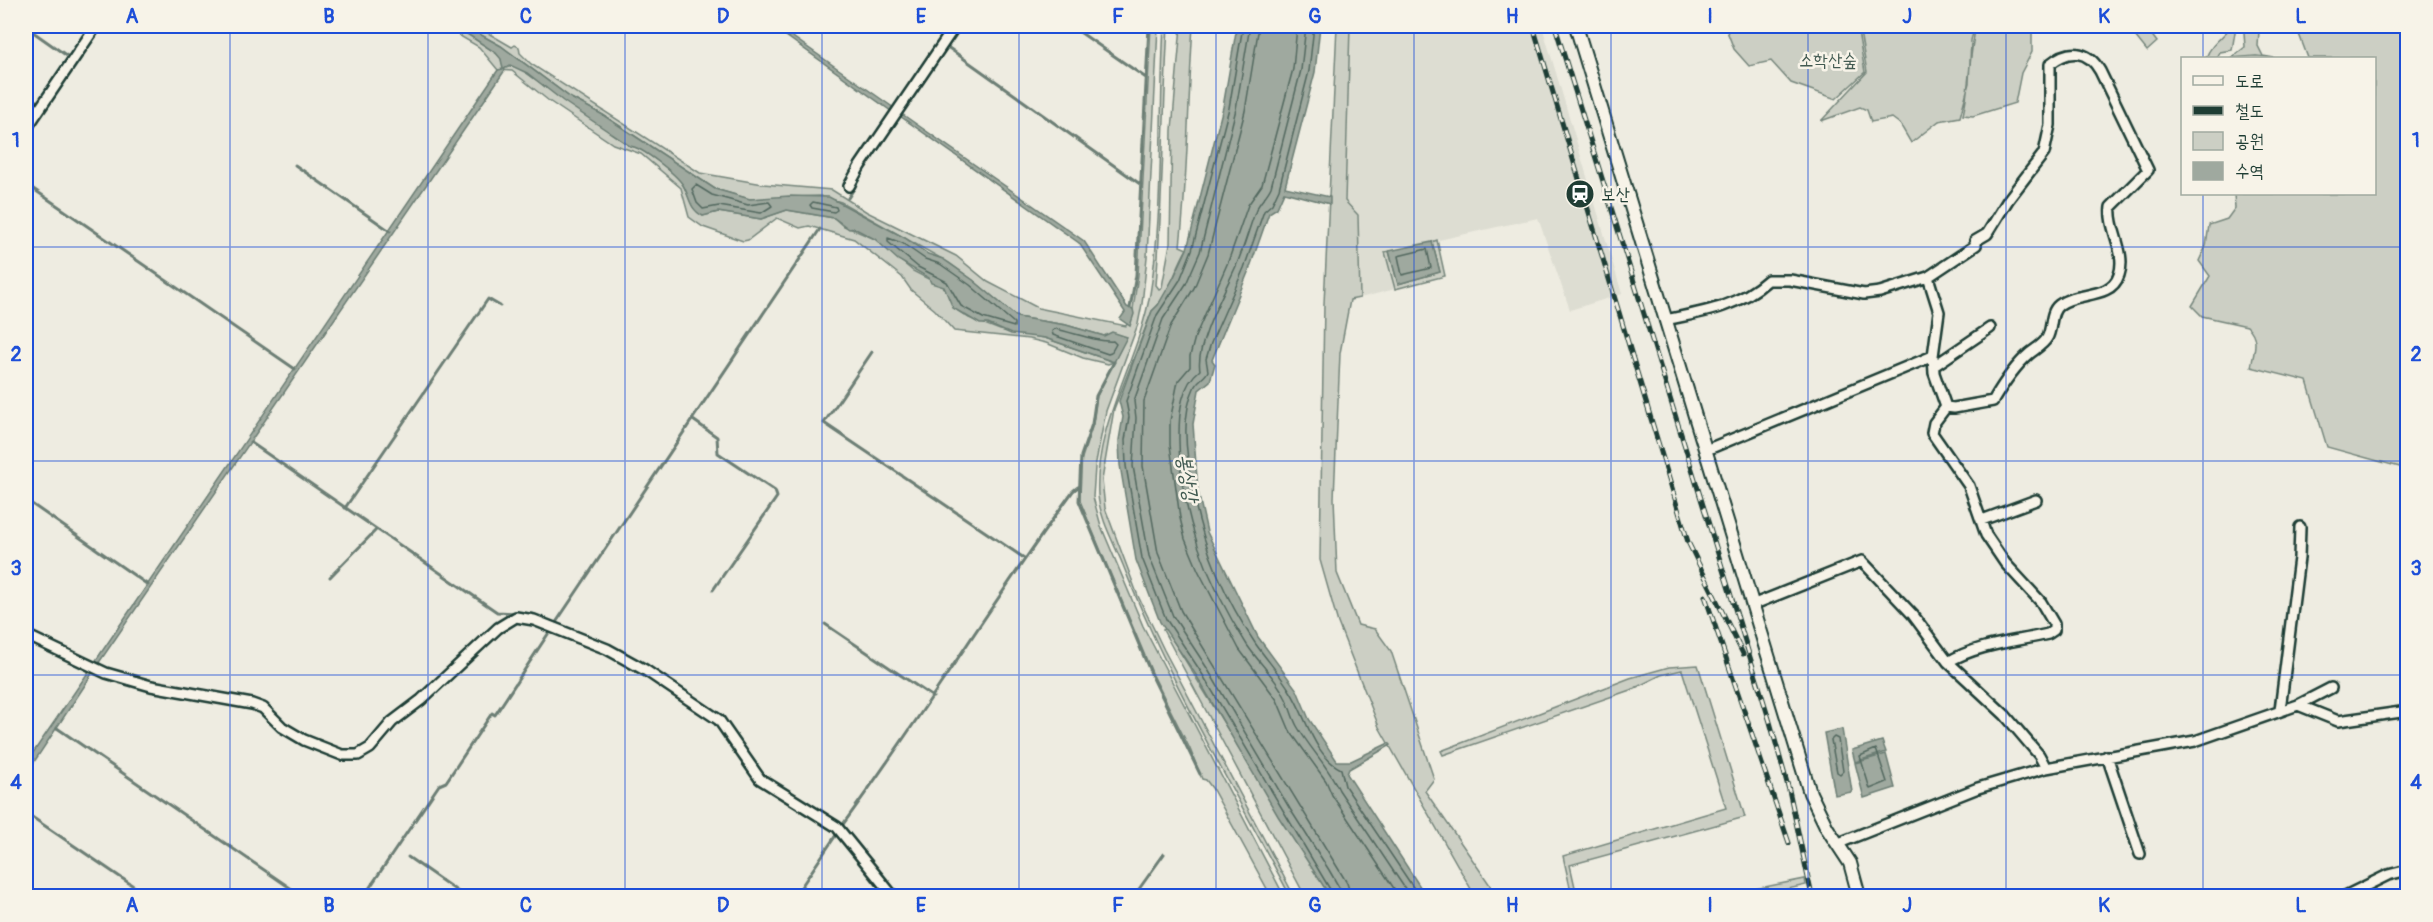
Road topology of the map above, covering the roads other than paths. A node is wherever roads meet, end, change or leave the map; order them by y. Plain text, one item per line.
1 (96, 26) edge
2 (955, 26) edge
3 (1576, 26) edge
4 (26, 129) edge
5 (849, 186) dead end
6 (1928, 277) junction
7 (1665, 320) junction
8 (1990, 328) dead end
9 (1933, 361) junction
10 (1946, 407) junction
11 (1706, 450) junction
12 (2036, 500) dead end
13 (1982, 520) junction
14 (2301, 527) dead end
15 (1752, 605) junction
16 (26, 635) edge
17 (1948, 662) junction
18 (2331, 688) dead end
19 (2298, 705) junction
20 (2280, 710) junction
21 (2408, 711) edge
22 (2107, 756) junction
23 (2046, 768) junction
24 (1839, 843) junction
25 (2140, 854) dead end
26 (2408, 870) edge
27 (1858, 890) edge
28 (893, 897) edge
29 (2345, 897) edge

1 - 4 street
2 - 5 street
3 - 7 main road
6 - 7 street
6 - 9 street
6 - 10 street
7 - 11 main road
8 - 9 street
9 - 10 street
9 - 11 street
10 - 13 street
11 - 15 main road
12 - 13 street
13 - 17 street
14 - 20 street
15 - 17 street
15 - 24 main road
16 - 28 street
17 - 23 street
18 - 19 street
19 - 20 street
19 - 21 street
20 - 22 street
22 - 23 street
22 - 25 street
23 - 24 street
24 - 27 main road
26 - 29 street

